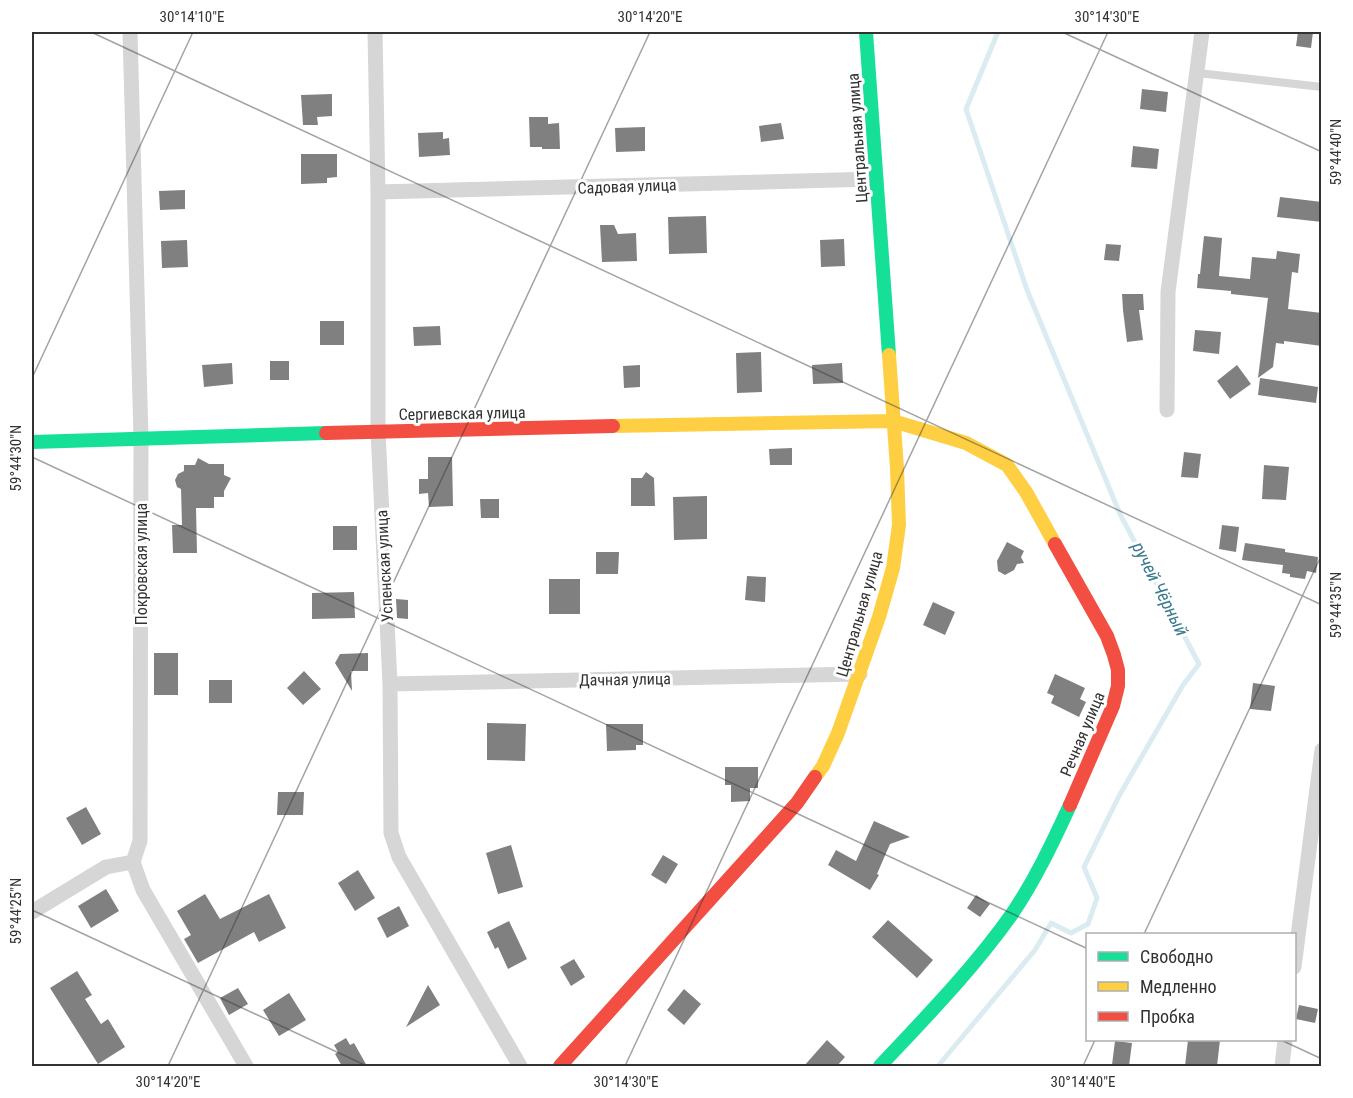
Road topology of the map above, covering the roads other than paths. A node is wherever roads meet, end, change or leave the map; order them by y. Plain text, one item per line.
1 (130, 32) edge
2 (375, 32) edge
3 (866, 32) edge
4 (1202, 32) edge
5 (1198, 73) junction
6 (1322, 87) edge
7 (876, 179) junction
8 (378, 192) junction
9 (1167, 410) dead end
10 (893, 421) junction
11 (378, 431) junction
12 (141, 438) junction
13 (32, 442) edge
14 (860, 674) junction
15 (390, 684) junction
16 (1322, 750) edge
17 (133, 862) junction
18 (32, 912) edge
19 (1296, 952) edge
20 (1285, 1041) edge
21 (242, 1065) edge
22 (520, 1066) edge
23 (560, 1066) edge
24 (880, 1066) edge
25 (1282, 1066) edge

1 - 12 street, Покровская улица
2 - 8 street, Успенская улица
3 - 7 street, Центральная улица
4 - 5 street
5 - 6 lane
5 - 9 street
7 - 8 street, Садовая улица
7 - 10 street, Центральная улица
8 - 11 street, Успенская улица
10 - 11 street, Сергиевская улица
10 - 14 street, Центральная улица
10 - 24 street, Речная улица
11 - 12 street, Сергиевская улица
11 - 15 street, Успенская улица
12 - 13 street, Сергиевская улица
12 - 17 street, Покровская улица
14 - 15 street, Дачная улица
14 - 23 street, Центральная улица
15 - 22 street, Успенская улица
16 - 19 street
17 - 18 street
17 - 21 street
20 - 25 street

